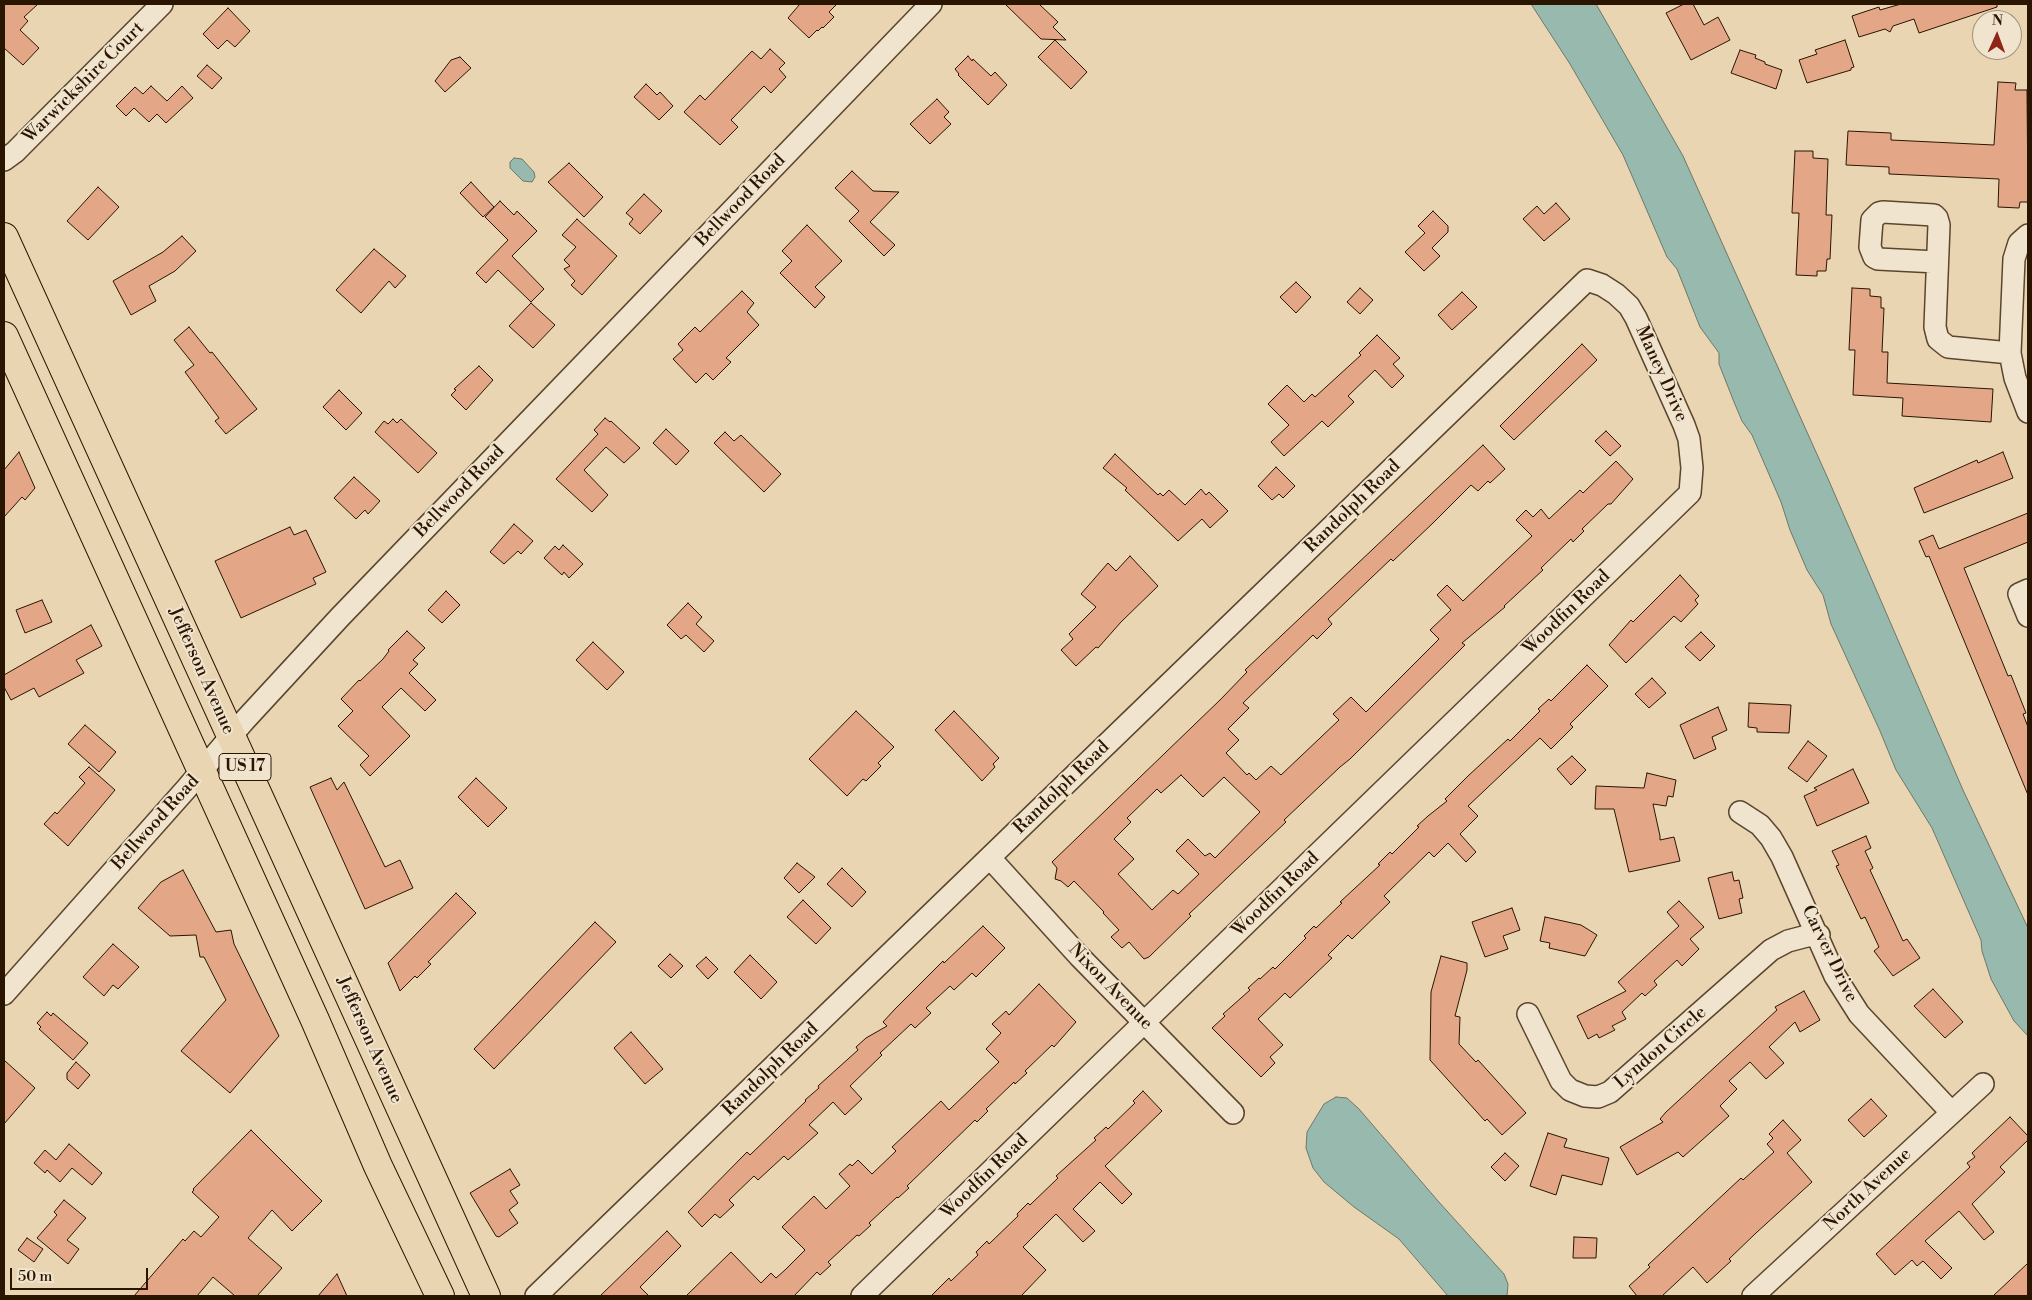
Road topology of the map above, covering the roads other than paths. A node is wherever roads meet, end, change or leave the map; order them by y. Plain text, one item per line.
1 (162, 4) edge
2 (929, 4) edge
3 (4, 160) edge
4 (2028, 235) edge
5 (4, 237) edge
6 (1937, 262) dead end
7 (1588, 280) joint
8 (4, 336) edge
9 (2010, 352) junction
10 (2028, 412) edge
11 (1690, 493) joint
12 (2024, 592) edge
13 (2028, 616) edge
14 (231, 736) junction
15 (202, 771) junction
16 (1740, 812) dead end
17 (990, 858) junction
18 (1818, 935) junction
19 (4, 994) edge
20 (1528, 1014) dead end
21 (1145, 1023) junction
22 (1983, 1084) dead end
23 (1951, 1112) junction
24 (1233, 1113) dead end
25 (440, 1296) edge
26 (486, 1296) edge
27 (536, 1296) edge
28 (862, 1296) edge
29 (1753, 1296) edge

1 - 3 street, Warwickshire Court
2 - 14 street, Bellwood Road
4 - 9 street
5 - 14 main road, Jefferson Avenue / US 17
6 - 9 street
7 - 11 street, Maney Drive
7 - 17 street, Randolph Road
8 - 15 main road, US 17
9 - 10 street
11 - 21 street, Woodfin Road
12 - 13 street
14 - 15 street, Bellwood Road
14 - 26 main road, Jefferson Avenue / US 17
15 - 19 street, Bellwood Road
15 - 25 main road, US 17
16 - 18 street, Carver Drive
17 - 21 street, Nixon Avenue
17 - 27 street, Randolph Road
18 - 20 street, Lyndon Circle
18 - 23 street, Carver Drive
21 - 24 street, Nixon Avenue
21 - 28 street, Woodfin Road
22 - 23 street, North Avenue
23 - 29 street, North Avenue

